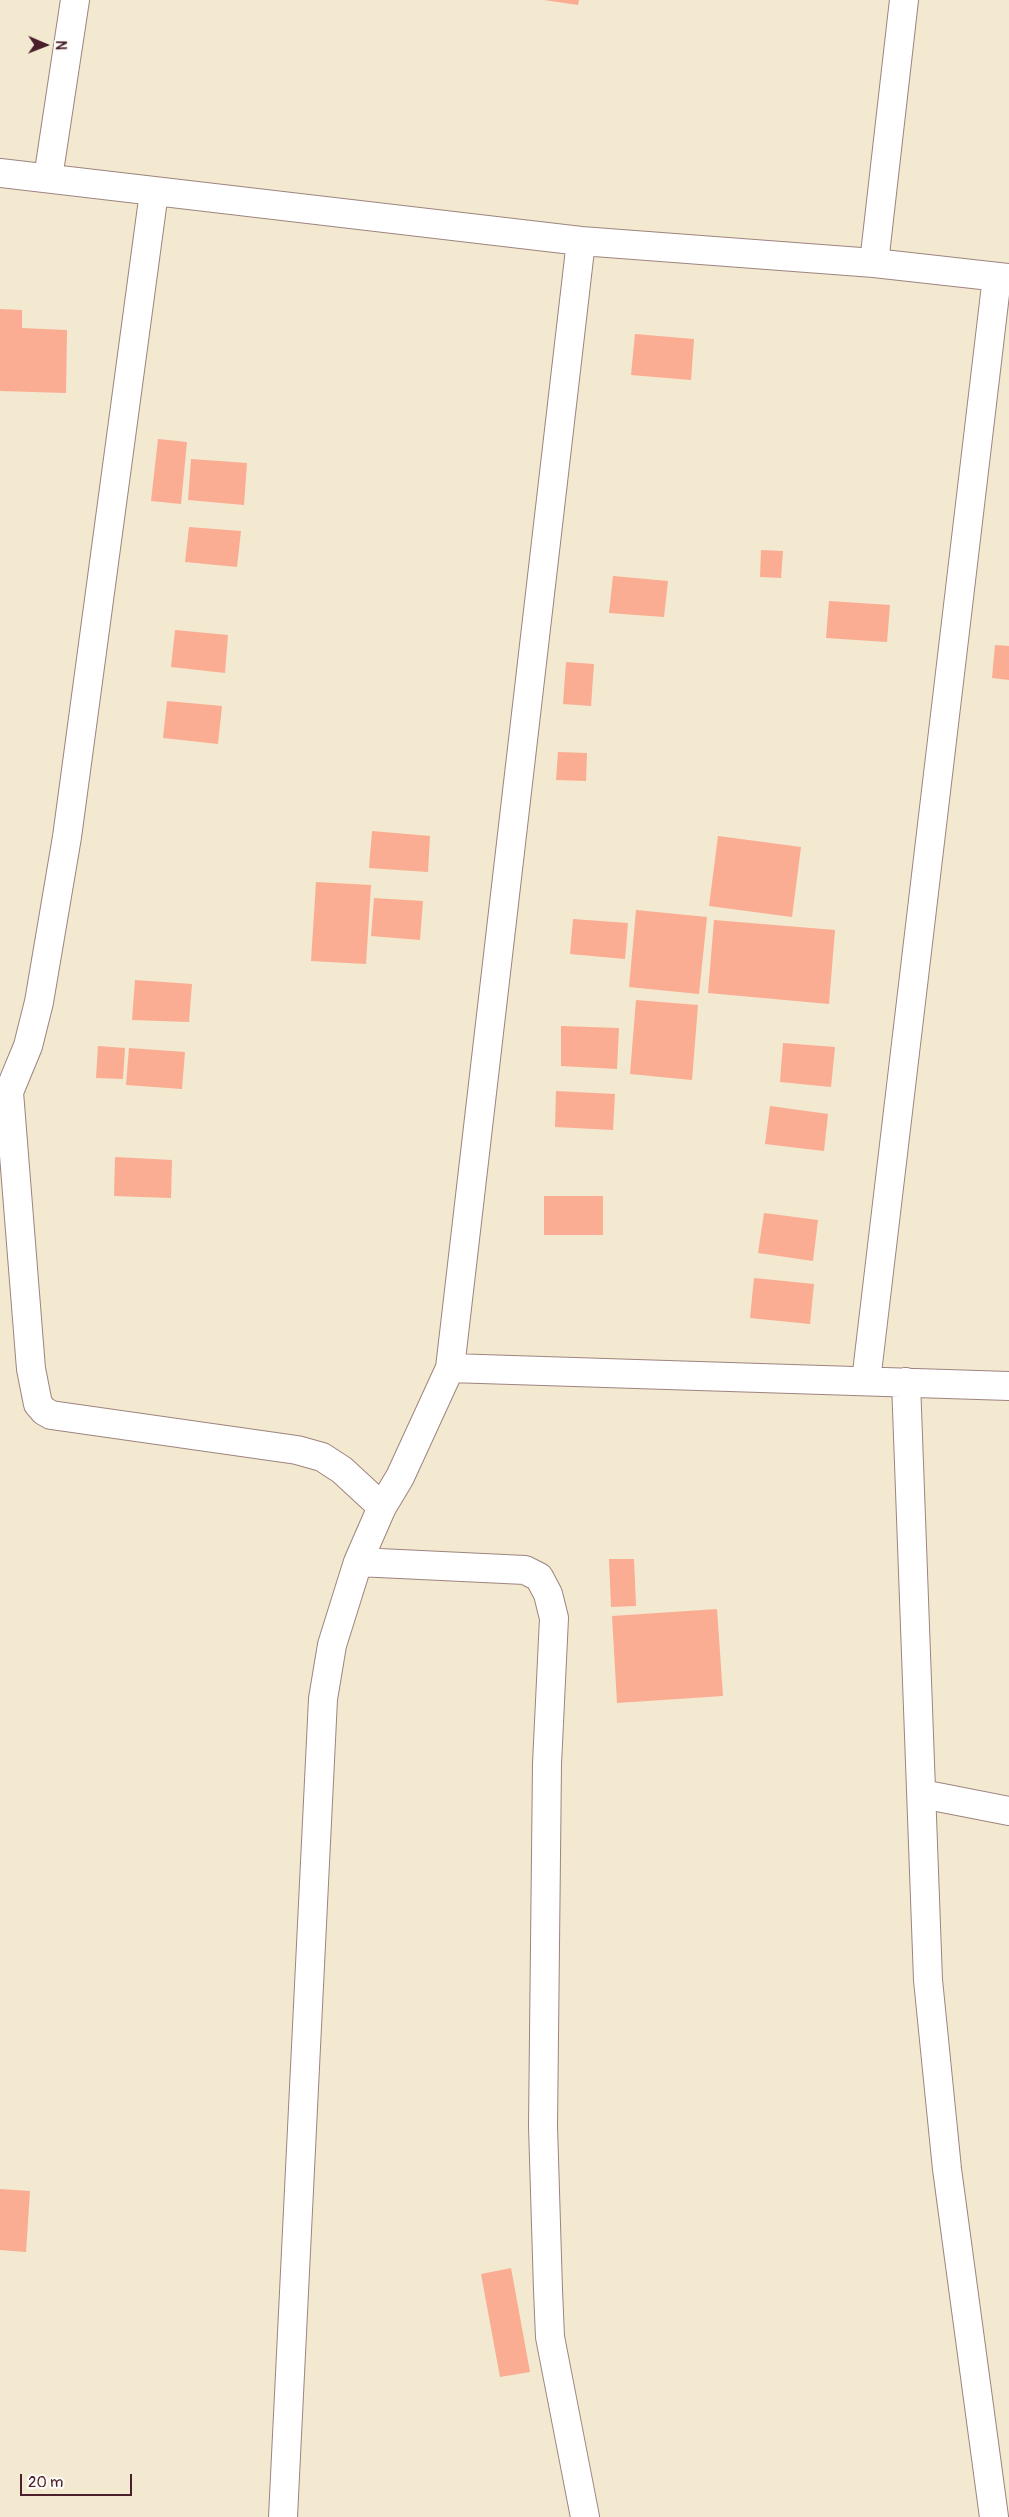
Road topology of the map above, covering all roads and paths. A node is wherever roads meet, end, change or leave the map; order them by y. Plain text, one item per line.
1 (75, 0) edge
2 (904, 0) edge
3 (0, 173) edge
4 (48, 178) junction
5 (154, 192) junction
6 (581, 241) junction
7 (874, 263) junction
8 (1003, 277) edge
9 (4, 1098) edge
10 (450, 1368) junction
11 (866, 1381) junction
12 (906, 1382) junction
13 (1009, 1386) edge
14 (382, 1507) junction
15 (358, 1562) junction
16 (922, 1794) junction
17 (1009, 1811) edge
18 (282, 2517) edge
19 (584, 2517) edge
20 (994, 2517) edge

1 - 4 street
2 - 7 street
3 - 4 street
4 - 5 street
5 - 6 street
5 - 9 street
6 - 7 street
6 - 10 street
7 - 8 street
8 - 11 street
9 - 14 street
10 - 11 street
10 - 14 street
11 - 12 street
12 - 13 street
12 - 16 street
14 - 15 street
15 - 18 street
15 - 19 street
16 - 17 street
16 - 20 street

